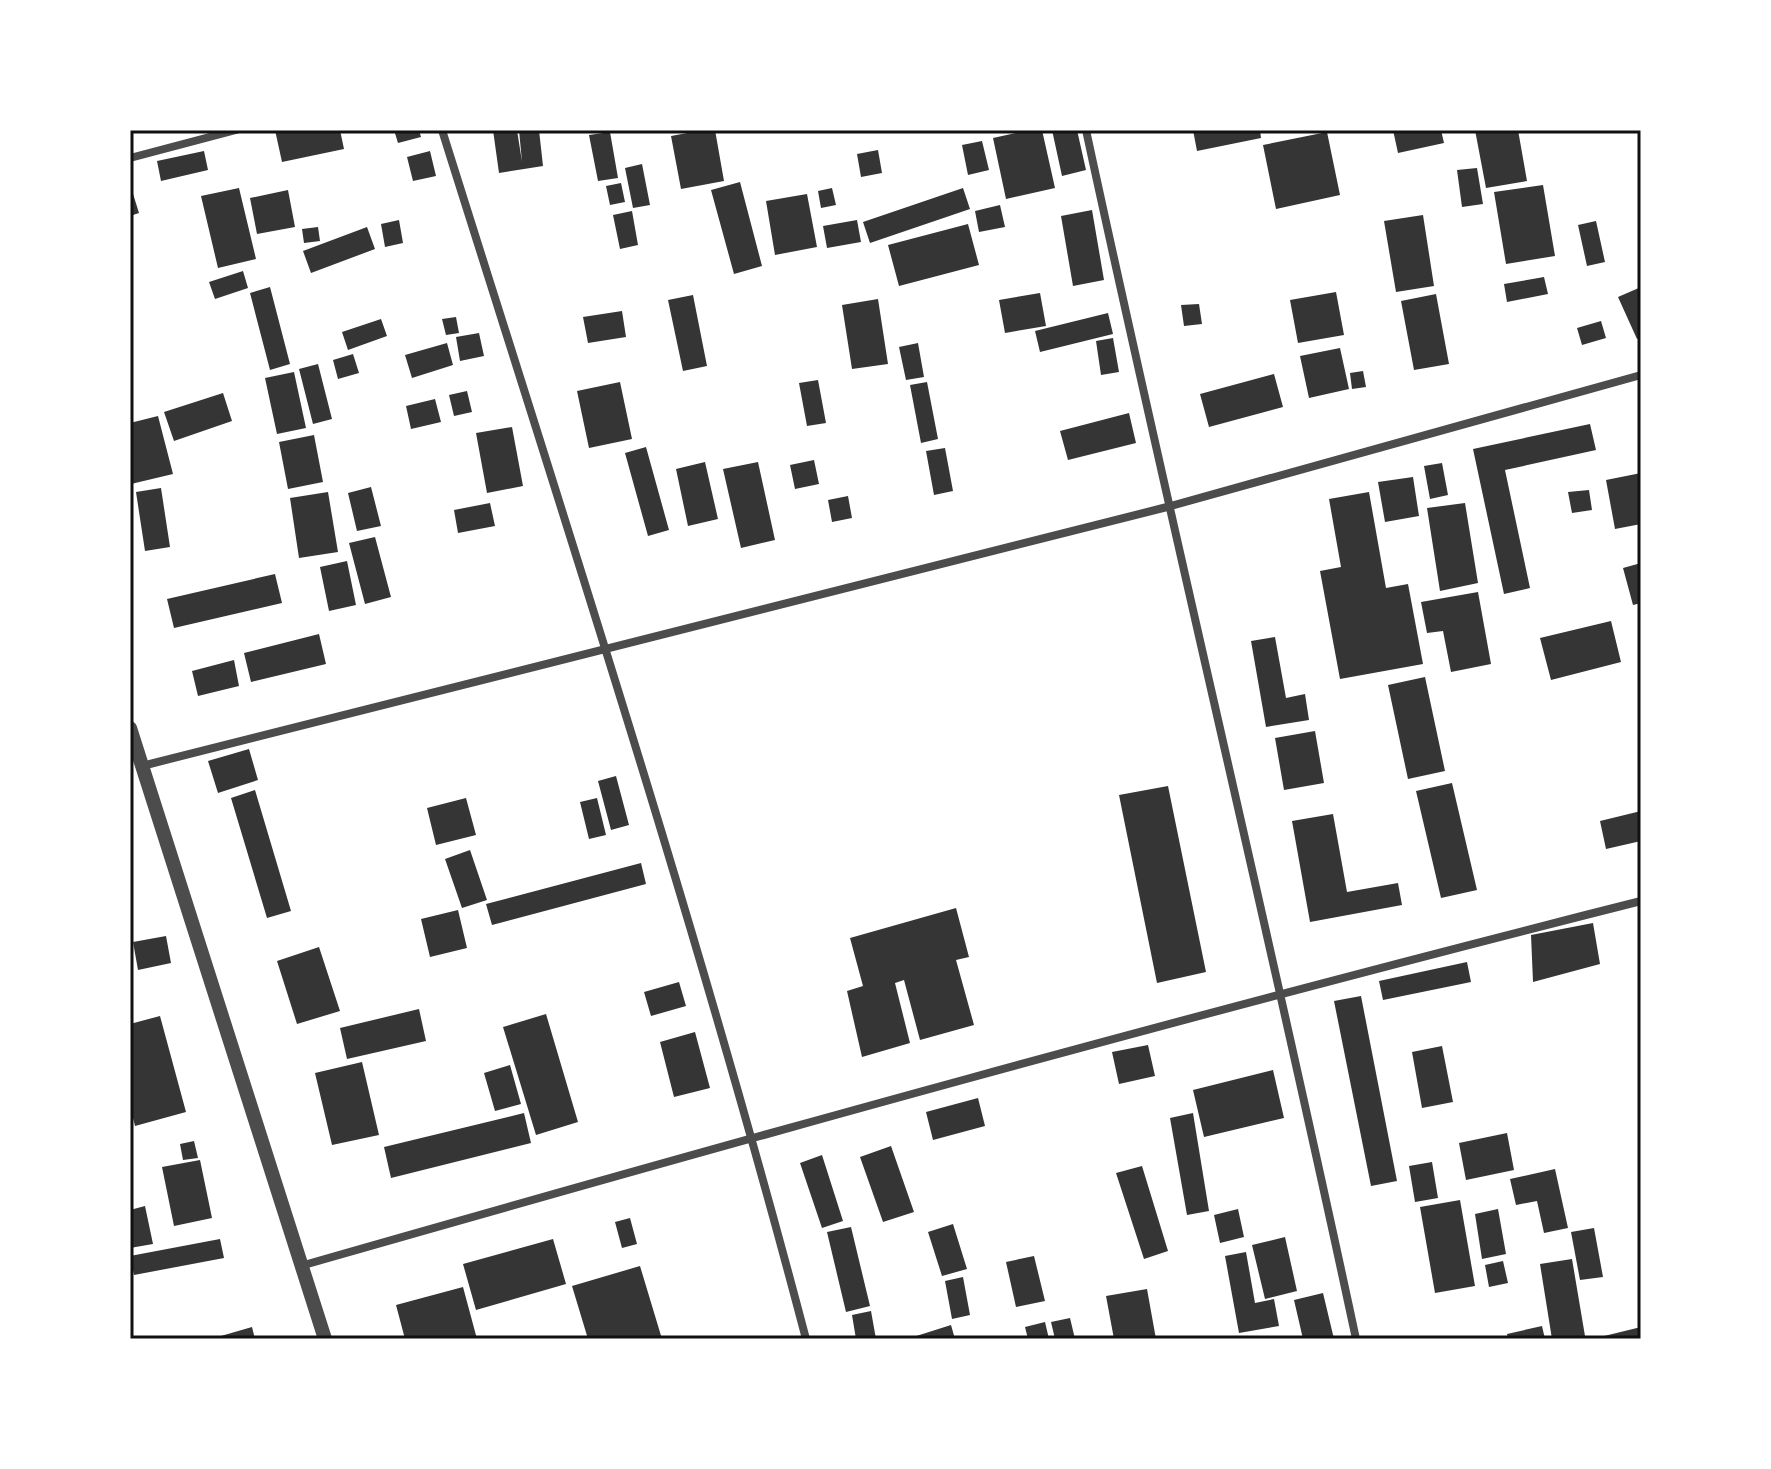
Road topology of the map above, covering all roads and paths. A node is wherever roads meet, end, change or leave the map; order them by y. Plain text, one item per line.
1 (236, 130) edge
2 (442, 130) edge
3 (1086, 130) edge
4 (130, 158) edge
5 (1641, 375) edge
6 (1167, 507) junction
7 (605, 649) junction
8 (130, 728) edge
9 (142, 766) junction
10 (1641, 901) edge
11 (1282, 992) junction
12 (753, 1136) junction
13 (304, 1265) junction
14 (325, 1339) edge
15 (806, 1339) edge
16 (1356, 1339) edge

1 - 4 street
2 - 7 street
3 - 6 street
5 - 6 street
6 - 7 street
6 - 11 street
7 - 9 street
7 - 12 street
8 - 9 street
9 - 13 street
10 - 11 street
11 - 12 street
11 - 16 street
12 - 13 street
12 - 15 street
13 - 14 street

